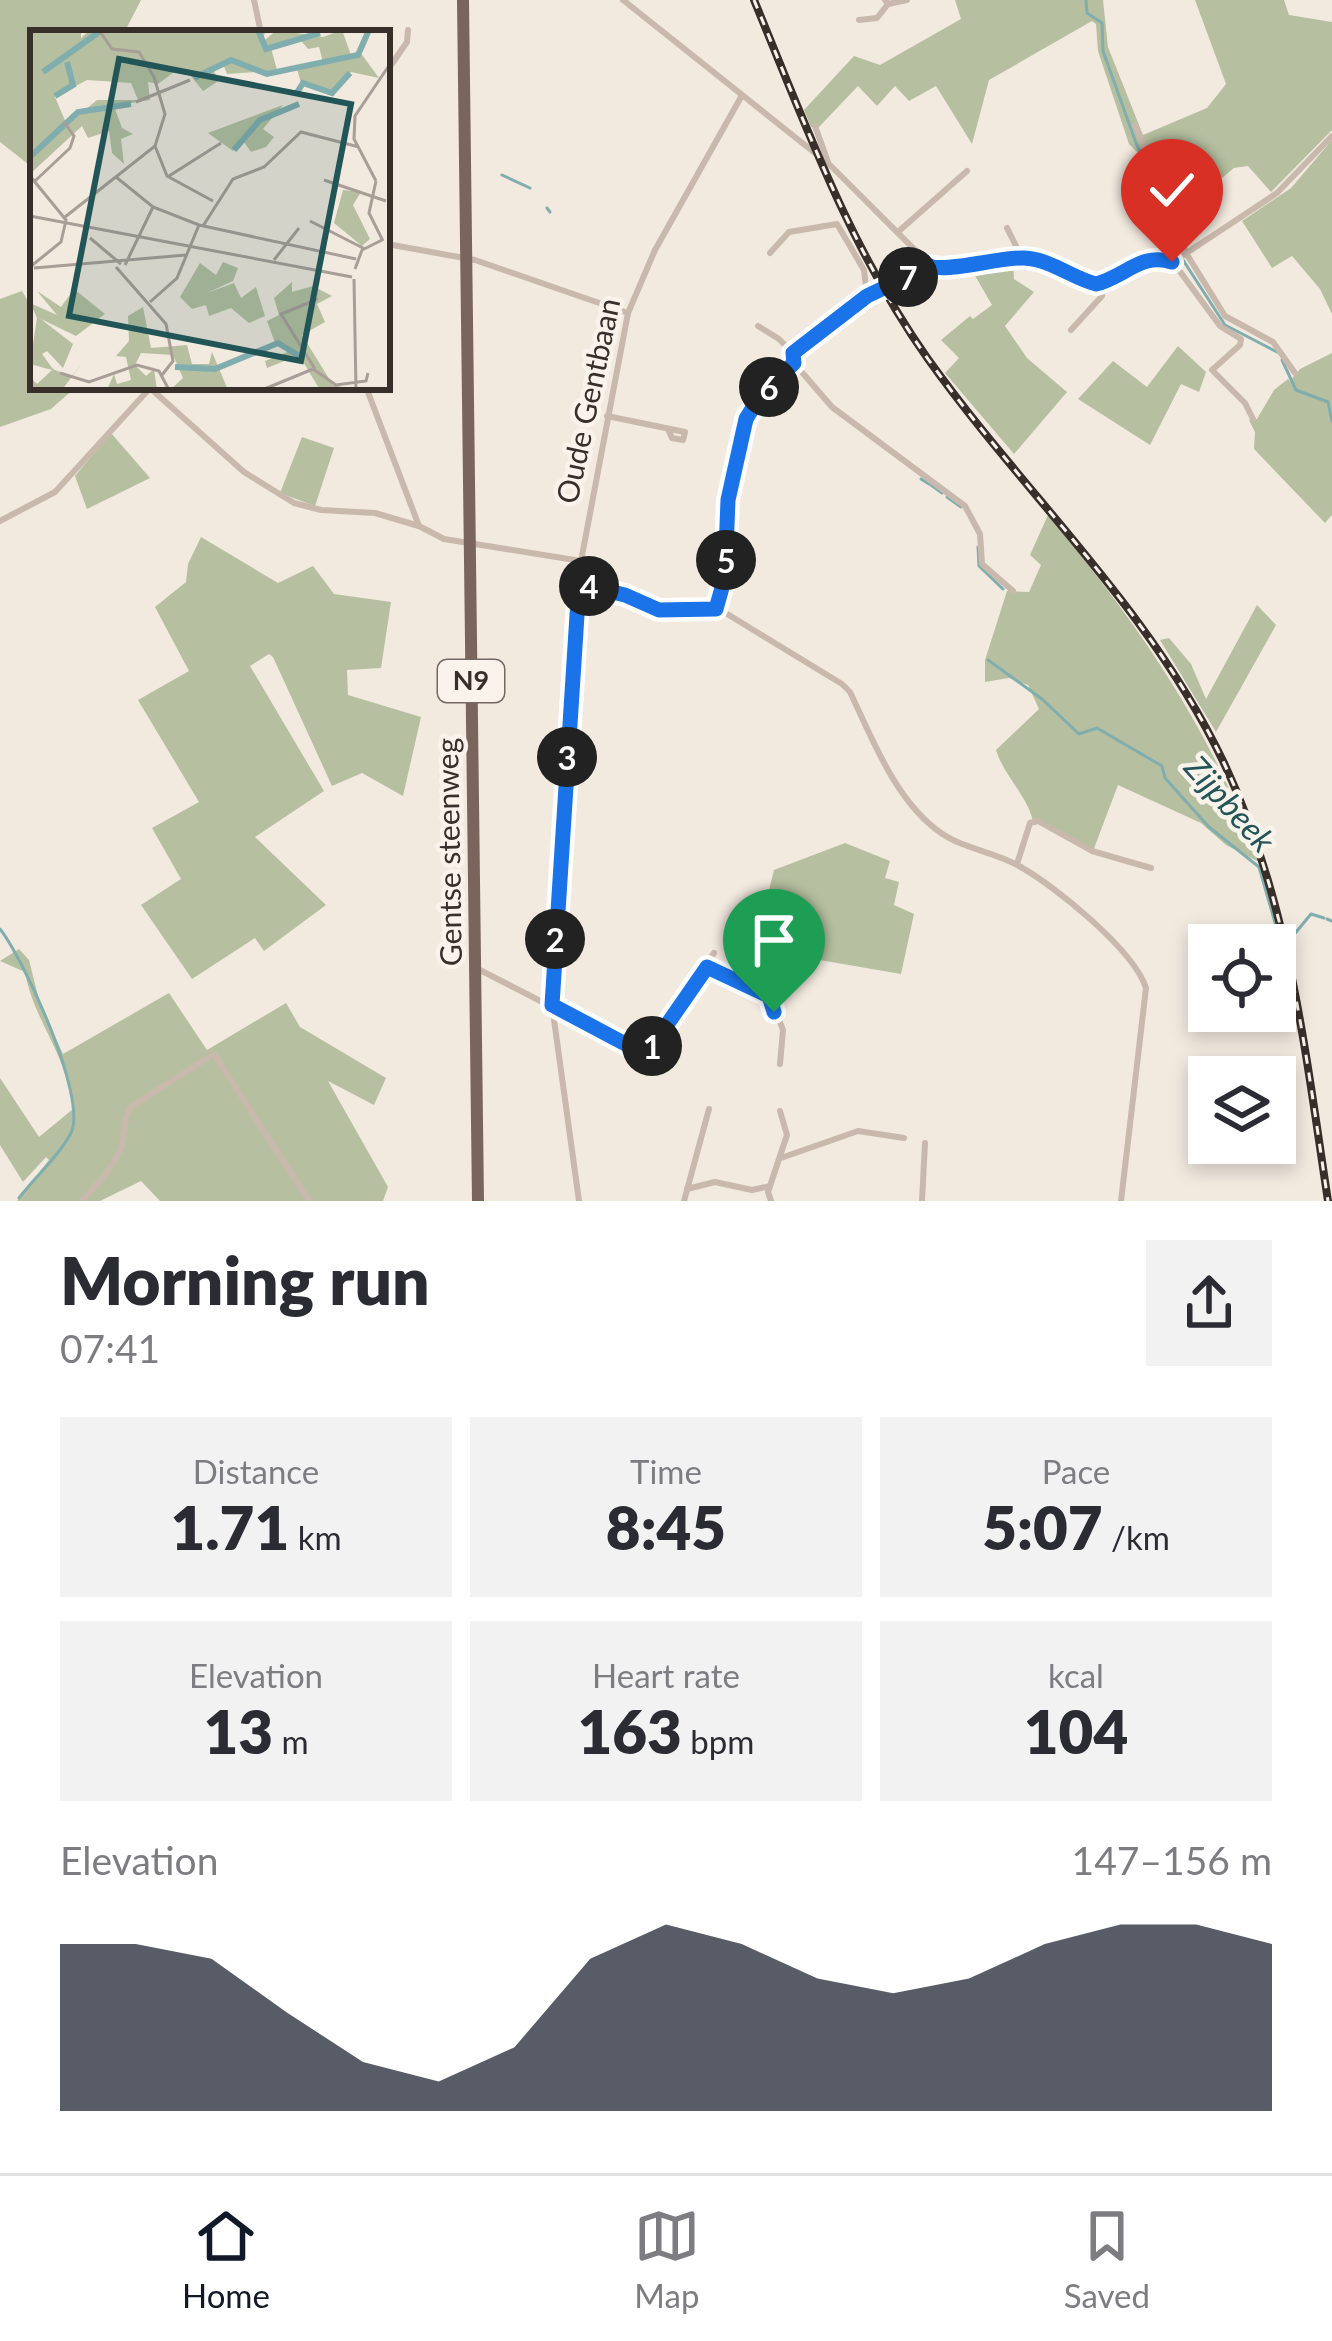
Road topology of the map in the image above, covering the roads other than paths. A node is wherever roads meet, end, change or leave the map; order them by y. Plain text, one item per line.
1 (254, 0) edge
2 (463, 0) edge
3 (623, 0) edge
4 (907, 0) edge
5 (886, 2) edge
6 (859, 20) dead end
7 (259, 30) edge
8 (408, 30) dead end
9 (390, 67) edge
10 (741, 97) junction
11 (1135, 125) dead end
12 (814, 126) dead end
13 (1332, 136) edge
14 (830, 165) junction
15 (968, 171) dead end
16 (1007, 228) dead end
17 (899, 231) junction
18 (390, 245) edge
19 (770, 253) dead end
20 (1186, 253) junction
21 (1022, 258) junction
22 (467, 259) junction
23 (1172, 262) junction
24 (930, 266) junction
25 (1103, 283) junction
26 (867, 296) junction
27 (628, 313) junction
28 (758, 326) dead end
29 (1070, 330) dead end
30 (794, 358) junction
31 (1295, 373) dead end
32 (148, 390) edge
33 (152, 390) edge
34 (367, 390) edge
35 (607, 416) junction
36 (1253, 419) dead end
37 (668, 428) dead end
38 (0, 521) edge
39 (419, 526) junction
40 (469, 544) junction
41 (581, 562) junction
42 (579, 584) junction
43 (1010, 589) dead end
44 (716, 609) junction
45 (1017, 864) junction
46 (1151, 868) dead end
47 (714, 952) dead end
48 (707, 967) junction
49 (476, 968) junction
50 (552, 1005) junction
51 (646, 1055) junction
52 (663, 1064) dead end
53 (780, 1064) dead end
54 (709, 1109) dead end
55 (780, 1111) dead end
56 (904, 1138) dead end
57 (926, 1143) dead end
58 (781, 1159) junction
59 (770, 1186) junction
60 (687, 1189) junction
61 (82, 1201) edge
62 (309, 1201) edge
63 (478, 1201) edge
64 (579, 1201) edge
65 (684, 1201) edge
66 (771, 1201) edge
67 (922, 1201) edge
68 (1121, 1201) edge

1 - 7 street
2 - 22 main road, Gentse steenweg / N9
3 - 10 street
4 - 5 street
5 - 6 street
8 - 9 street
10 - 14 street
10 - 27 street, Oude Gentbaan
11 - 20 street
12 - 14 street
13 - 20 street
14 - 17 street
15 - 17 street
16 - 21 street
17 - 24 street
18 - 22 street
19 - 26 street
20 - 23 street
20 - 31 street
21 - 24 street
21 - 25 street
22 - 27 street
22 - 40 main road, Gentse steenweg / N9
23 - 25 street
23 - 36 street
24 - 26 street
25 - 29 street
26 - 30 street
27 - 35 street, Oude Gentbaan
28 - 30 street
30 - 43 street
30 - 44 street
32 - 38 street
33 - 39 street
34 - 39 street
35 - 37 street
35 - 41 street, Oude Gentbaan
39 - 40 street
40 - 41 street
40 - 49 main road, Gentse steenweg / N9
41 - 42 street, Oude Gentbaan
42 - 44 street
42 - 50 street, Oude Gentbaan
44 - 45 street
45 - 46 street
45 - 68 street
47 - 48 street
48 - 51 street
48 - 53 street
49 - 50 street
49 - 63 main road, Gentse steenweg / N9
50 - 51 street
50 - 64 street, Oude Gentbaan
51 - 52 street
54 - 60 street
55 - 58 street
56 - 58 street
57 - 67 street
58 - 59 street
59 - 60 street
59 - 66 street
60 - 65 street
61 - 62 street

